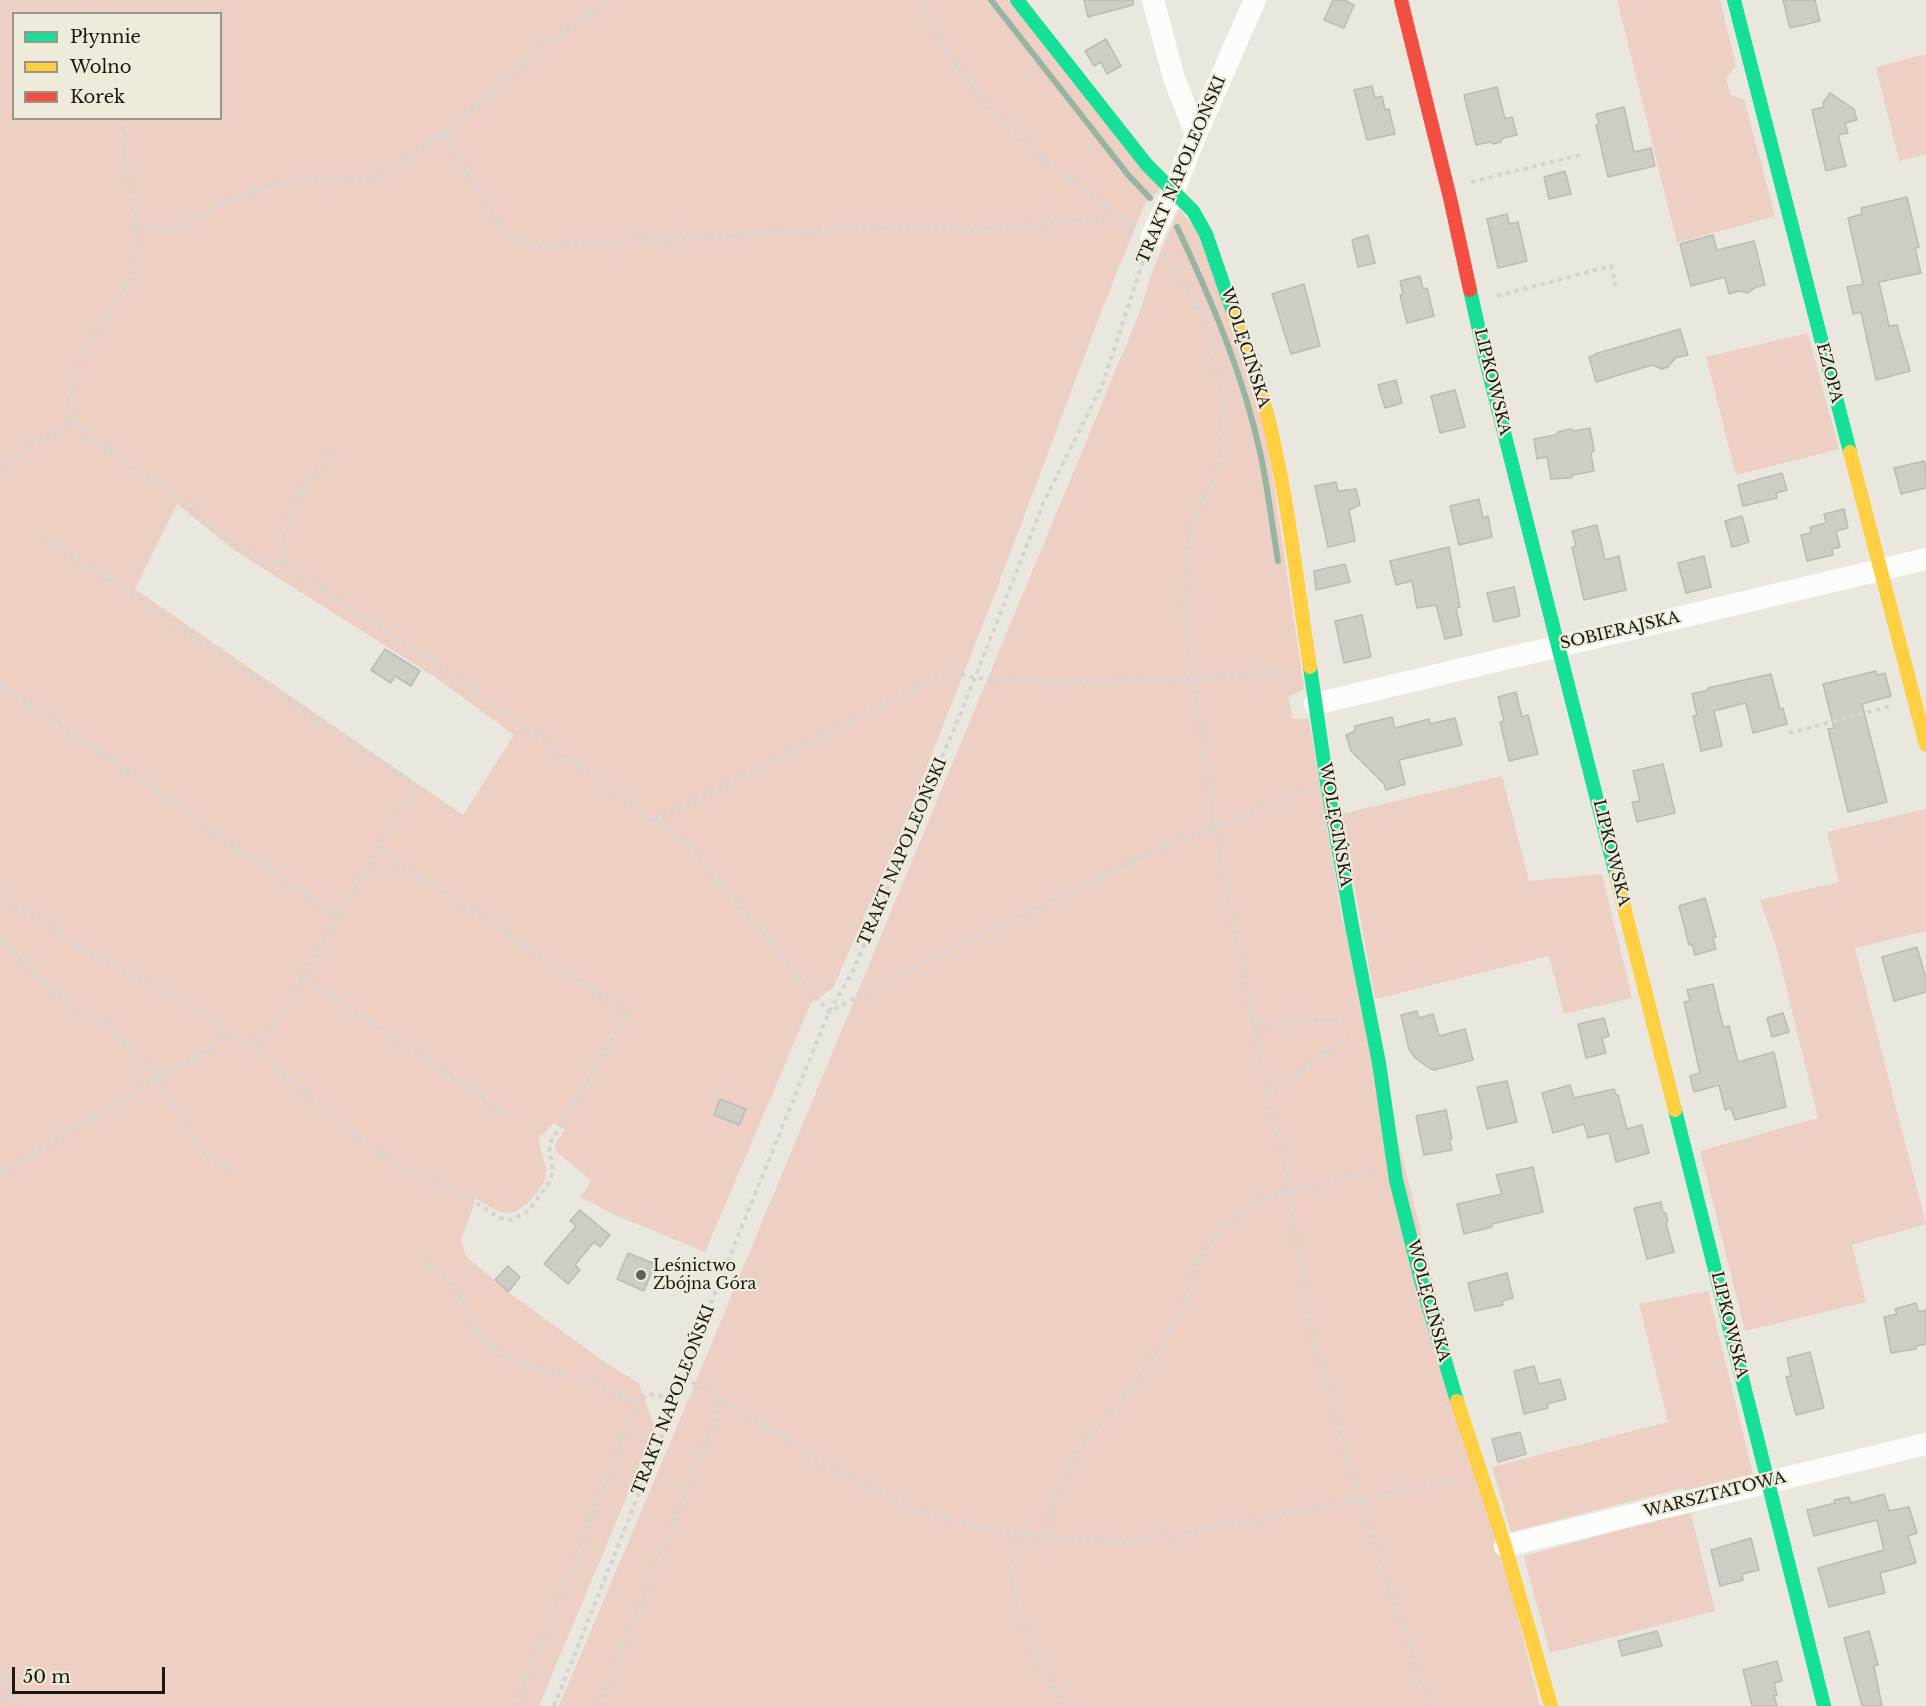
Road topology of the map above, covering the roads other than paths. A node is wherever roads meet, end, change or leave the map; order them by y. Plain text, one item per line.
1 (1017, 0) edge
2 (1154, 0) edge
3 (1255, 0) edge
4 (1401, 0) edge
5 (1734, 0) edge
6 (1196, 134) junction
7 (1174, 190) junction
8 (1151, 238) road end
9 (1926, 559) edge
10 (1881, 569) junction
11 (1559, 645) junction
12 (1315, 704) junction
13 (1926, 745) edge
14 (1926, 1444) edge
15 (1769, 1482) junction
16 (1505, 1546) junction
17 (1551, 1706) edge
18 (1824, 1706) edge

1 - 7 street, WOLĘCIŃSKA
2 - 6 street
3 - 6 street, TRAKT NAPOLEOŃSKI
4 - 11 street, LIPKOWSKA
5 - 10 street, EZOPA
6 - 7 street, TRAKT NAPOLEOŃSKI
7 - 8 street, TRAKT NAPOLEOŃSKI
7 - 12 street, WOLĘCIŃSKA
9 - 10 street, SOBIERAJSKA
10 - 11 street, SOBIERAJSKA
10 - 13 street, EZOPA
11 - 12 street, SOBIERAJSKA
11 - 15 street, LIPKOWSKA
12 - 16 street, WOLĘCIŃSKA
14 - 15 street, WARSZTATOWA
15 - 16 street, WARSZTATOWA
15 - 18 street, LIPKOWSKA
16 - 17 street, WOLĘCIŃSKA

